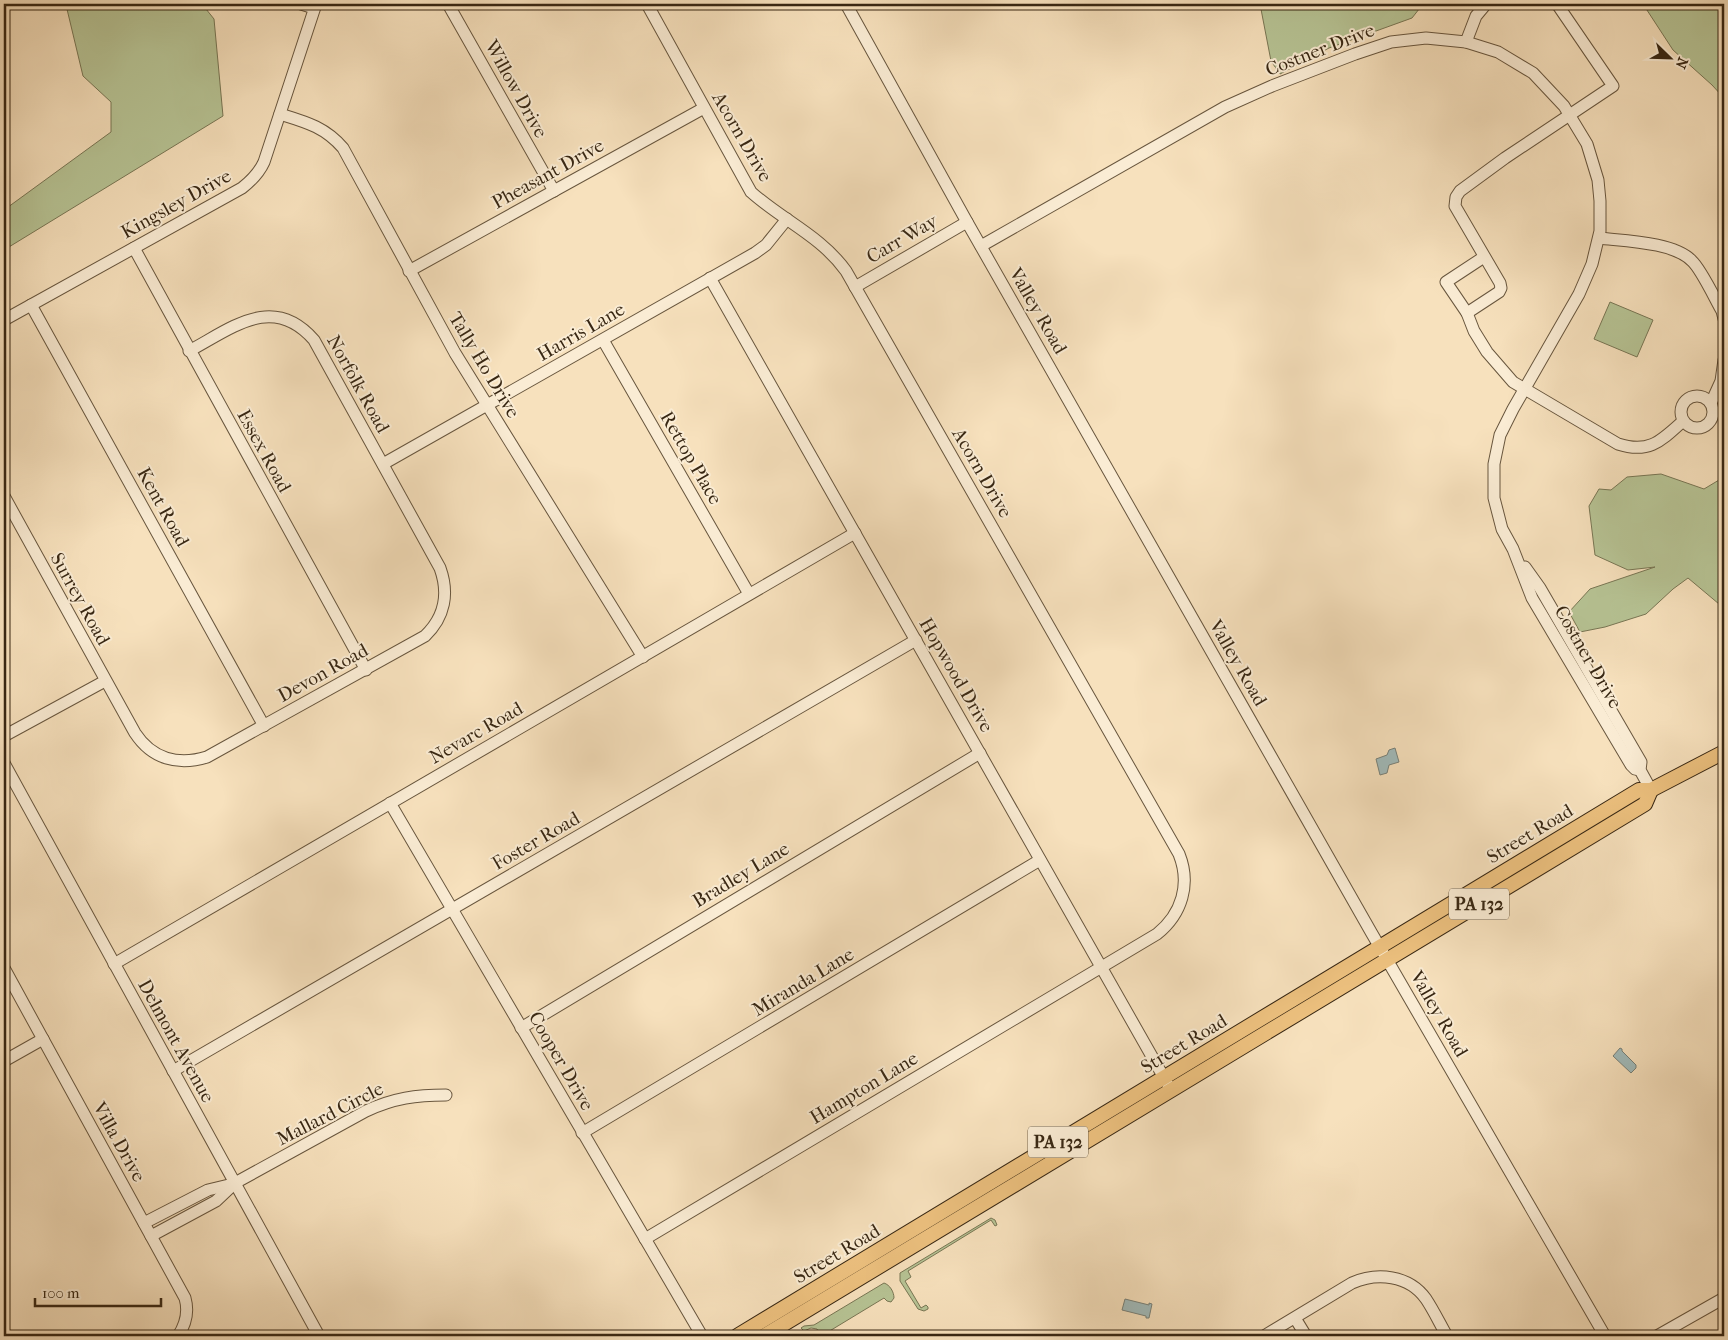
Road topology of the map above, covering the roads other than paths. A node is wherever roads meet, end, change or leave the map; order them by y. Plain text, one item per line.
1 (301, 4) edge
2 (448, 4) edge
3 (647, 4) edge
4 (846, 4) edge
5 (1486, 4) edge
6 (1557, 4) edge
7 (315, 6) edge
8 (1466, 42) junction
9 (704, 108) junction
10 (280, 114) junction
11 (1570, 114) junction
12 (554, 191) junction
13 (787, 219) junction
14 (967, 222) junction
15 (1598, 238) junction
16 (981, 246) junction
17 (134, 248) junction
18 (1484, 257) junction
19 (409, 271) junction
20 (710, 278) junction
21 (855, 288) junction
22 (31, 305) junction
23 (1467, 313) junction
24 (1724, 319) edge
25 (4, 320) edge
26 (603, 340) junction
27 (189, 351) junction
28 (1724, 360) edge
29 (1524, 389) junction
30 (1710, 403) junction
31 (488, 405) junction
32 (1683, 421) junction
33 (383, 464) junction
34 (4, 496) edge
35 (411, 515) joint
36 (855, 533) junction
37 (749, 594) junction
38 (916, 640) junction
39 (643, 656) junction
40 (366, 670) junction
41 (106, 681) junction
42 (126, 719) joint
43 (264, 726) junction
44 (4, 736) edge
45 (1724, 752) edge
46 (980, 753) junction
47 (4, 763) edge
48 (1651, 790) junction
49 (390, 803) junction
50 (1040, 860) junction
51 (452, 910) junction
52 (1380, 947) junction
53 (1387, 960) junction
54 (114, 964) junction
55 (1101, 967) junction
56 (4, 968) edge
57 (521, 1028) junction
58 (43, 1040) junction
59 (4, 1060) edge
60 (173, 1071) junction
61 (1168, 1084) junction
62 (446, 1095) dead end
63 (582, 1133) junction
64 (235, 1183) junction
65 (144, 1223) junction
66 (151, 1236) junction
67 (644, 1239) junction
68 (1724, 1298) edge
69 (1295, 1318) junction
70 (4, 1332) edge
71 (6, 1336) edge
72 (178, 1336) edge
73 (318, 1336) edge
74 (702, 1336) edge
75 (737, 1336) edge
76 (764, 1336) edge
77 (1264, 1336) edge
78 (1306, 1336) edge
79 (1448, 1336) edge
80 (1605, 1336) edge
81 (1657, 1336) edge

1 - 7 street
2 - 12 street, Willow Drive
3 - 9 street, Acorn Drive
4 - 14 street, Valley Road
5 - 8 street
6 - 11 street
7 - 10 street, Kingsley Drive
8 - 11 street, Costner Drive
8 - 16 street, Costner Drive
9 - 12 street, Pheasant Drive
9 - 13 street, Acorn Drive
10 - 17 street, Kingsley Drive
10 - 19 street, Tally Ho Drive
11 - 15 street, Costner Drive
11 - 18 street
12 - 19 street, Pheasant Drive
13 - 20 street, Harris Lane
13 - 21 street, Acorn Drive
14 - 16 street, Valley Road
14 - 21 street, Carr Way
15 - 24 street
15 - 29 street, Costner Drive
16 - 52 street, Valley Road
17 - 22 street, Kingsley Drive
17 - 27 street, Essex Road
18 - 23 street
18 - 23 street
19 - 31 street, Tally Ho Drive
20 - 26 street, Harris Lane
20 - 36 street, Hopwood Drive
21 - 55 street, Acorn Drive
22 - 25 street, Kingsley Drive
22 - 43 street, Kent Road
23 - 29 street
26 - 31 street, Harris Lane
26 - 37 street, Rettop Place
27 - 33 street, Norfolk Road
27 - 40 street, Essex Road
28 - 30 street
29 - 32 street
29 - 48 street, Costner Drive
30 - 32 street
30 - 32 street
31 - 33 street, Harris Lane
31 - 39 street, Tally Ho Drive
33 - 35 street, Norfolk Road
34 - 41 street, Surrey Road
35 - 40 street, Devon Road
36 - 37 street, Nevarc Road
36 - 38 street, Hopwood Drive
37 - 39 street, Nevarc Road
38 - 46 street, Hopwood Drive
38 - 51 street, Foster Road
39 - 49 street, Nevarc Road
40 - 43 street, Devon Road
41 - 42 street, Surrey Road
41 - 44 street
42 - 43 street, Devon Road
45 - 48 main road, Street Road / PA 132
46 - 50 street, Hopwood Drive
46 - 57 street, Bradley Lane
47 - 54 street, Delmont Avenue
48 - 52 main road, Street Road / PA 132
48 - 53 main road, Street Road / PA 132
49 - 51 street, Cooper Drive
49 - 54 street, Nevarc Road
50 - 55 street, Hopwood Drive
50 - 63 street, Miranda Lane
51 - 57 street, Cooper Drive
51 - 60 street, Foster Road
52 - 53 street, Valley Road
52 - 61 main road, Street Road / PA 132
53 - 61 main road, Street Road / PA 132
53 - 80 street, Valley Road
54 - 60 street, Delmont Avenue
55 - 61 street, Hopwood Drive
55 - 67 street, Hampton Lane
56 - 58 street, Villa Drive
57 - 63 street, Cooper Drive
58 - 59 street
58 - 65 street, Villa Drive
60 - 64 street, Delmont Avenue
61 - 75 main road, Street Road / PA 132
61 - 76 main road, Street Road / PA 132
62 - 64 street, Mallard Circle
63 - 67 street, Cooper Drive
64 - 65 street
64 - 66 street
64 - 73 street, Delmont Avenue
65 - 66 street, Villa Drive
66 - 72 street, Villa Drive
67 - 74 street, Cooper Drive
68 - 81 street
69 - 77 street
69 - 78 street
69 - 79 street
70 - 71 street

